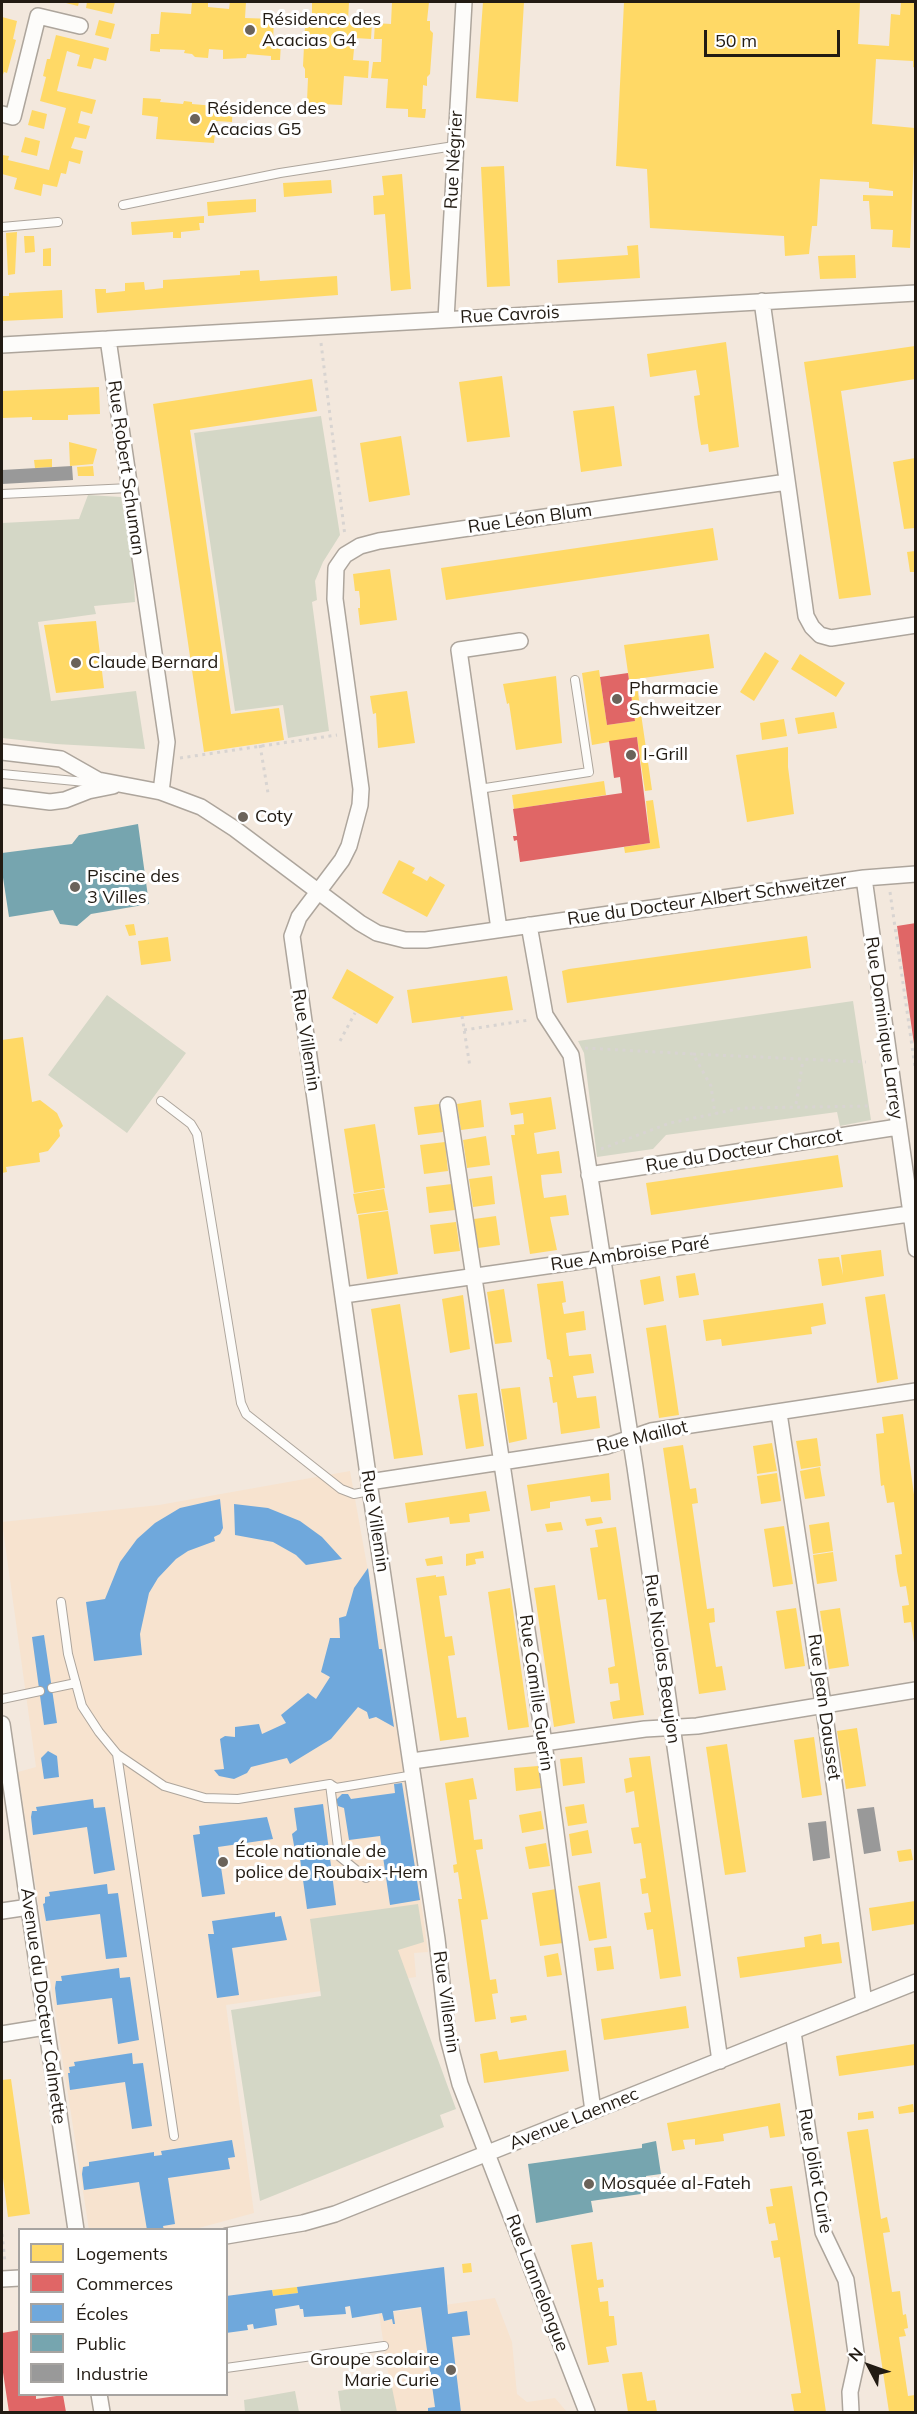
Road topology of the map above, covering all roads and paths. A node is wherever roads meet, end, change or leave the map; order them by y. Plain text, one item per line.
1 (464, 2) edge
2 (80, 26) dead end
3 (2, 114) edge
4 (454, 146) junction
5 (123, 205) dead end
6 (57, 222) dead end
7 (2, 227) edge
8 (915, 293) edge
9 (762, 301) junction
10 (446, 319) junction
11 (320, 327) junction
12 (106, 339) junction
13 (2, 345) edge
14 (787, 482) junction
15 (130, 488) junction
16 (2, 494) edge
17 (351, 551) junction
18 (915, 625) edge
19 (520, 641) dead end
20 (575, 680) dead end
21 (353, 732) junction
22 (260, 746) junction
23 (2, 752) edge
24 (166, 758) junction
25 (2, 774) edge
26 (115, 785) junction
27 (479, 789) junction
28 (161, 792) junction
29 (268, 793) dead end
30 (2, 796) edge
31 (915, 874) edge
32 (864, 878) junction
33 (318, 891) junction
34 (898, 891) dead end
35 (529, 925) junction
36 (499, 929) junction
37 (355, 1013) dead end
38 (462, 1016) dead end
39 (546, 1018) junction
40 (464, 1030) junction
41 (340, 1041) dead end
42 (571, 1054) junction
43 (693, 1054) junction
44 (803, 1060) junction
45 (866, 1062) dead end
46 (470, 1067) dead end
47 (915, 1074) edge
48 (161, 1101) dead end
49 (796, 1104) dead end
50 (447, 1105) dead end
51 (872, 1106) dead end
52 (715, 1114) junction
53 (898, 1127) junction
54 (596, 1174) junction
55 (913, 1213) edge
56 (915, 1249) edge
57 (602, 1258) junction
58 (473, 1276) junction
59 (344, 1295) junction
60 (915, 1391) edge
61 (779, 1413) junction
62 (629, 1440) junction
63 (501, 1461) junction
64 (370, 1487) junction
65 (61, 1602) dead end
66 (76, 1683) junction
67 (52, 1688) dead end
68 (915, 1690) edge
69 (40, 1691) dead end
70 (2, 1699) edge
71 (824, 1704) junction
72 (2, 1725) edge
73 (671, 1727) junction
74 (544, 1743) junction
75 (117, 1754) junction
76 (413, 1768) junction
77 (330, 1784) junction
78 (366, 1878) dead end
79 (29, 1907) junction
80 (2, 1911) edge
81 (915, 1982) edge
82 (864, 2002) junction
83 (45, 2027) junction
84 (793, 2032) junction
85 (2, 2034) edge
86 (720, 2061) junction
87 (593, 2111) junction
88 (174, 2136) dead end
89 (487, 2153) junction
90 (76, 2228) edge
91 (2, 2234) edge
92 (228, 2236) edge
93 (13, 2263) dead end
94 (18, 2278) edge
95 (2, 2279) edge
96 (384, 2346) dead end
97 (228, 2368) edge
98 (99, 2396) edge
99 (102, 2412) edge
100 (587, 2412) edge
101 (851, 2412) edge

1 - 4 street, Rue Négrier
2 - 3 street
4 - 5 lane
4 - 10 street, Rue Négrier
6 - 7 lane
8 - 9 street, Rue Cavrois
9 - 10 street, Rue Cavrois
9 - 14 street
10 - 11 street, Rue Cavrois
11 - 12 street, Rue Cavrois
11 - 17 path
12 - 13 street, Rue Cavrois
12 - 15 street, Rue Robert Schuman
14 - 17 street, Rue Léon Blum
14 - 18 street
15 - 16 lane
15 - 24 street, Rue Robert Schuman
17 - 21 street, Rue Villemin
19 - 27 street
20 - 27 lane
21 - 22 path
21 - 33 street, Rue Villemin
22 - 24 path
22 - 29 path
23 - 26 street
24 - 28 street, Rue Robert Schuman
25 - 26 lane
26 - 28 street, Rue du Docteur Albert Schweitzer
26 - 30 street
27 - 36 street
28 - 33 street, Rue du Docteur Albert Schweitzer
31 - 32 street, Rue du Docteur Albert Schweitzer
32 - 35 street, Rue du Docteur Albert Schweitzer
32 - 53 street, Rue Dominique Larrey
33 - 36 street, Rue du Docteur Albert Schweitzer
33 - 59 street, Rue Villemin
34 - 47 path
35 - 36 street, Rue du Docteur Albert Schweitzer
35 - 39 street
37 - 41 path
38 - 40 path
39 - 40 path
39 - 42 street
40 - 46 path
42 - 43 path
42 - 54 street
43 - 44 path
43 - 52 path
44 - 45 path
44 - 49 path
48 - 64 lane
50 - 58 street, Rue Camille Guerin
51 - 52 path
52 - 54 path
53 - 54 street, Rue du Docteur Charcot
53 - 55 street, Rue Dominique Larrey
54 - 57 street
55 - 56 street, Rue Dominique Larrey
55 - 57 street, Rue Ambroise Paré
57 - 58 street, Rue Ambroise Paré
57 - 62 street, Rue Nicolas Beaujon
58 - 59 street, Rue Ambroise Paré
58 - 63 street, Rue Camille Guerin
59 - 64 street, Rue Villemin
60 - 61 street, Rue Maillot
61 - 62 street, Rue Maillot
61 - 71 street, Rue Jean Dausset
62 - 63 street, Rue Maillot
62 - 73 street, Rue Nicolas Beaujon
63 - 64 street, Rue Maillot
63 - 74 street, Rue Camille Guerin
64 - 76 street, Rue Villemin
65 - 66 lane
66 - 67 lane
66 - 75 lane
68 - 71 street
69 - 70 lane
71 - 73 street
71 - 82 street, Rue Jean Dausset
72 - 79 street, Avenue du Docteur Calmette
73 - 74 street
73 - 86 street, Rue Nicolas Beaujon
74 - 76 street
74 - 87 street, Rue Camille Guerin
75 - 77 lane
75 - 88 lane
76 - 77 lane
76 - 89 street, Rue Villemin
77 - 78 lane
79 - 80 street
79 - 83 street, Avenue du Docteur Calmette
81 - 82 street, Avenue Laennec
82 - 84 street, Avenue Laennec
83 - 85 street
83 - 90 street, Avenue du Docteur Calmette
84 - 86 street, Avenue Laennec
84 - 101 street, Rue Joliot Curie
86 - 87 street, Avenue Laennec
87 - 89 street, Avenue Laennec
89 - 92 street, Avenue Laennec
89 - 100 street, Rue Lannelongue
91 - 93 path
94 - 95 street
96 - 97 lane
98 - 99 street

